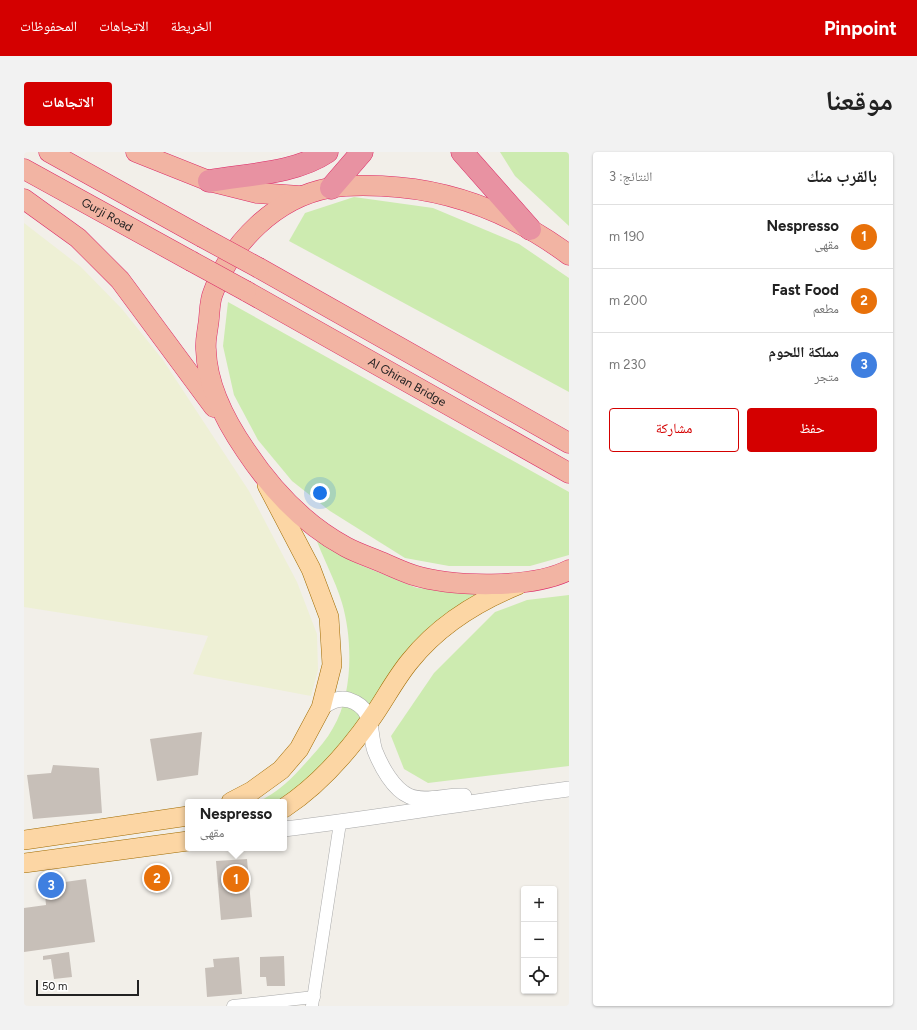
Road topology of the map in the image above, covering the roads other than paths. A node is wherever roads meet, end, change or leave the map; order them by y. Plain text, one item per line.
1 (50, 152) edge
2 (136, 152) edge
3 (327, 152) edge
4 (362, 152) edge
5 (462, 152) edge
6 (24, 168) edge
7 (209, 181) junction
8 (331, 188) junction
9 (300, 196) junction
10 (24, 199) edge
11 (530, 229) junction
12 (565, 248) edge
13 (246, 291) joint
14 (228, 425) junction
15 (569, 443) edge
16 (259, 470) junction
17 (569, 473) edge
18 (567, 573) edge
19 (525, 582) junction
20 (321, 708) junction
21 (370, 721) junction
22 (569, 789) edge
23 (501, 797) junction
24 (236, 799) edge
25 (287, 806) edge
26 (185, 816) edge
27 (340, 823) junction
28 (287, 829) edge
29 (24, 840) edge
30 (185, 841) edge
31 (24, 863) edge
32 (313, 1001) edge
33 (232, 1006) edge

1 - 15 highway, bridge
2 - 7 highway
3 - 7 highway
4 - 8 highway
5 - 11 highway
6 - 13 highway, Gurji Road, bridge
7 - 9 highway
8 - 9 highway
8 - 11 highway
9 - 14 highway
10 - 14 highway
11 - 12 highway
13 - 17 highway, Al Ghiran Bridge
14 - 16 highway
16 - 19 highway
16 - 20 main road
18 - 19 highway
19 - 21 main road
20 - 21 street
20 - 24 main road
21 - 23 street
21 - 25 main road
22 - 23 street
23 - 27 street
26 - 29 main road
27 - 28 street
27 - 32 street
30 - 31 main road
32 - 33 street

